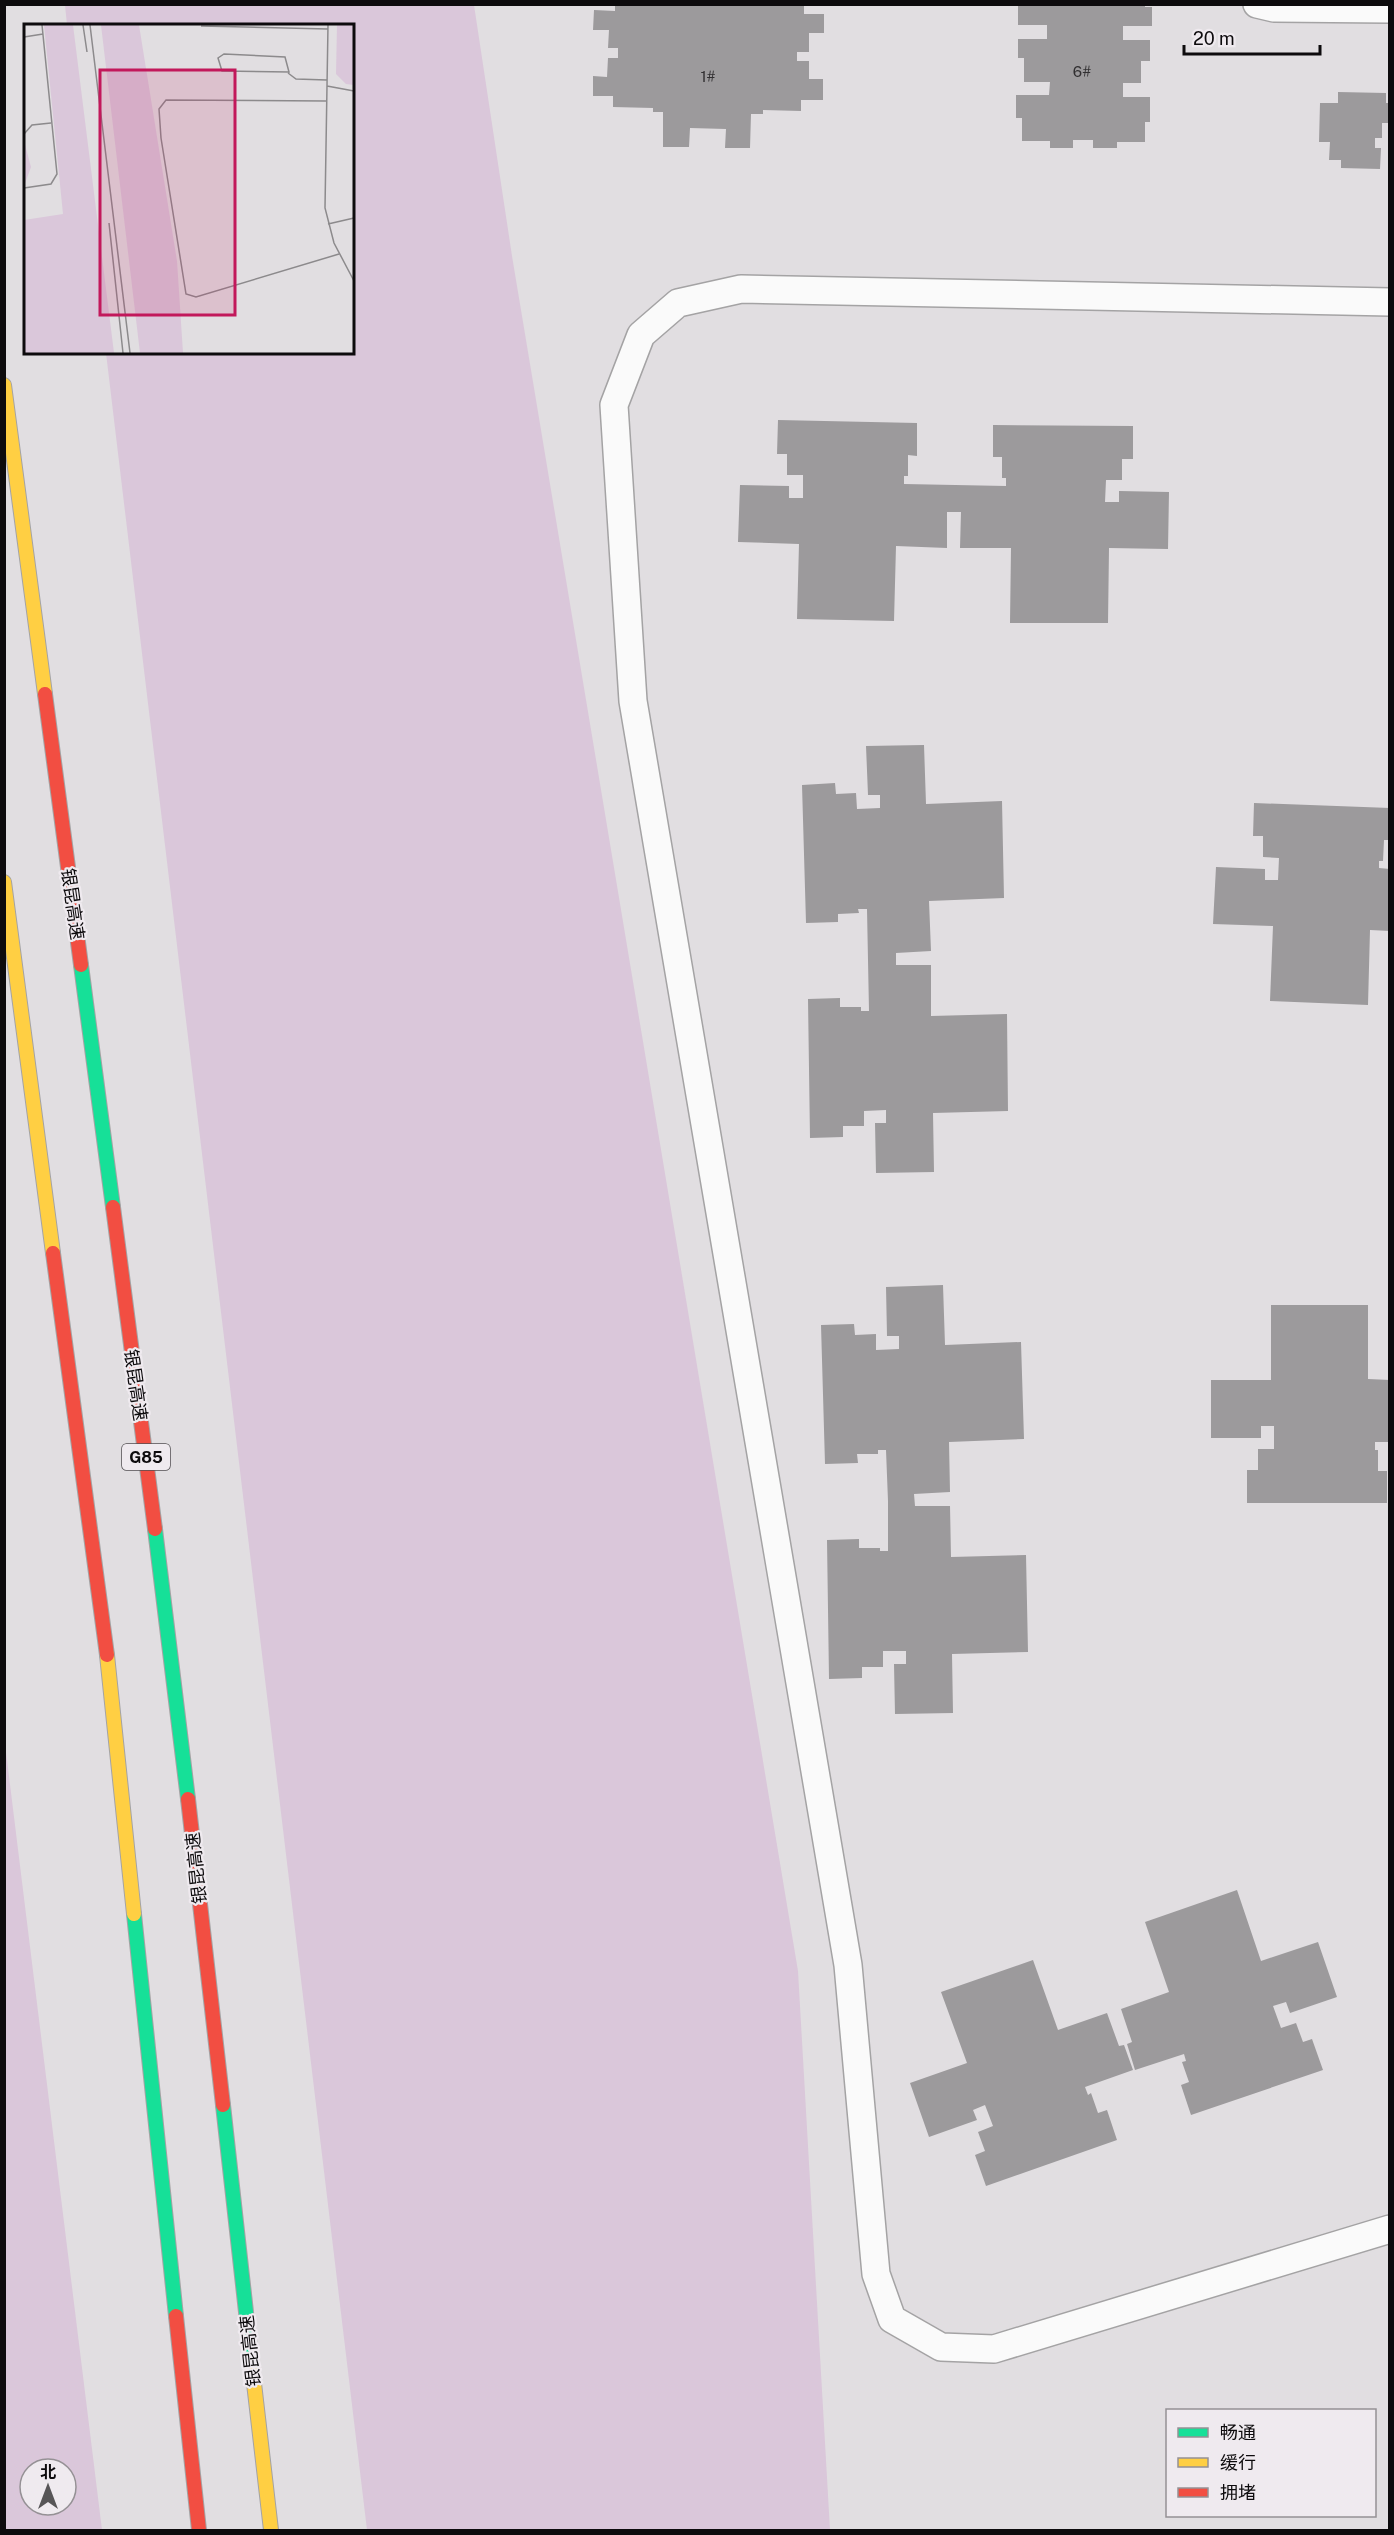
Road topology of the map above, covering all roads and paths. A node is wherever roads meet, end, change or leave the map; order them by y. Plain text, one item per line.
1 (1257, 4) edge
2 (1389, 9) edge
3 (1389, 302) edge
4 (4, 385) edge
5 (4, 882) edge
6 (1389, 2229) edge
7 (199, 2530) edge
8 (271, 2530) edge

1 - 2 lane
3 - 6 lane
4 - 8 highway, 银昆高速 / G85
5 - 7 highway

